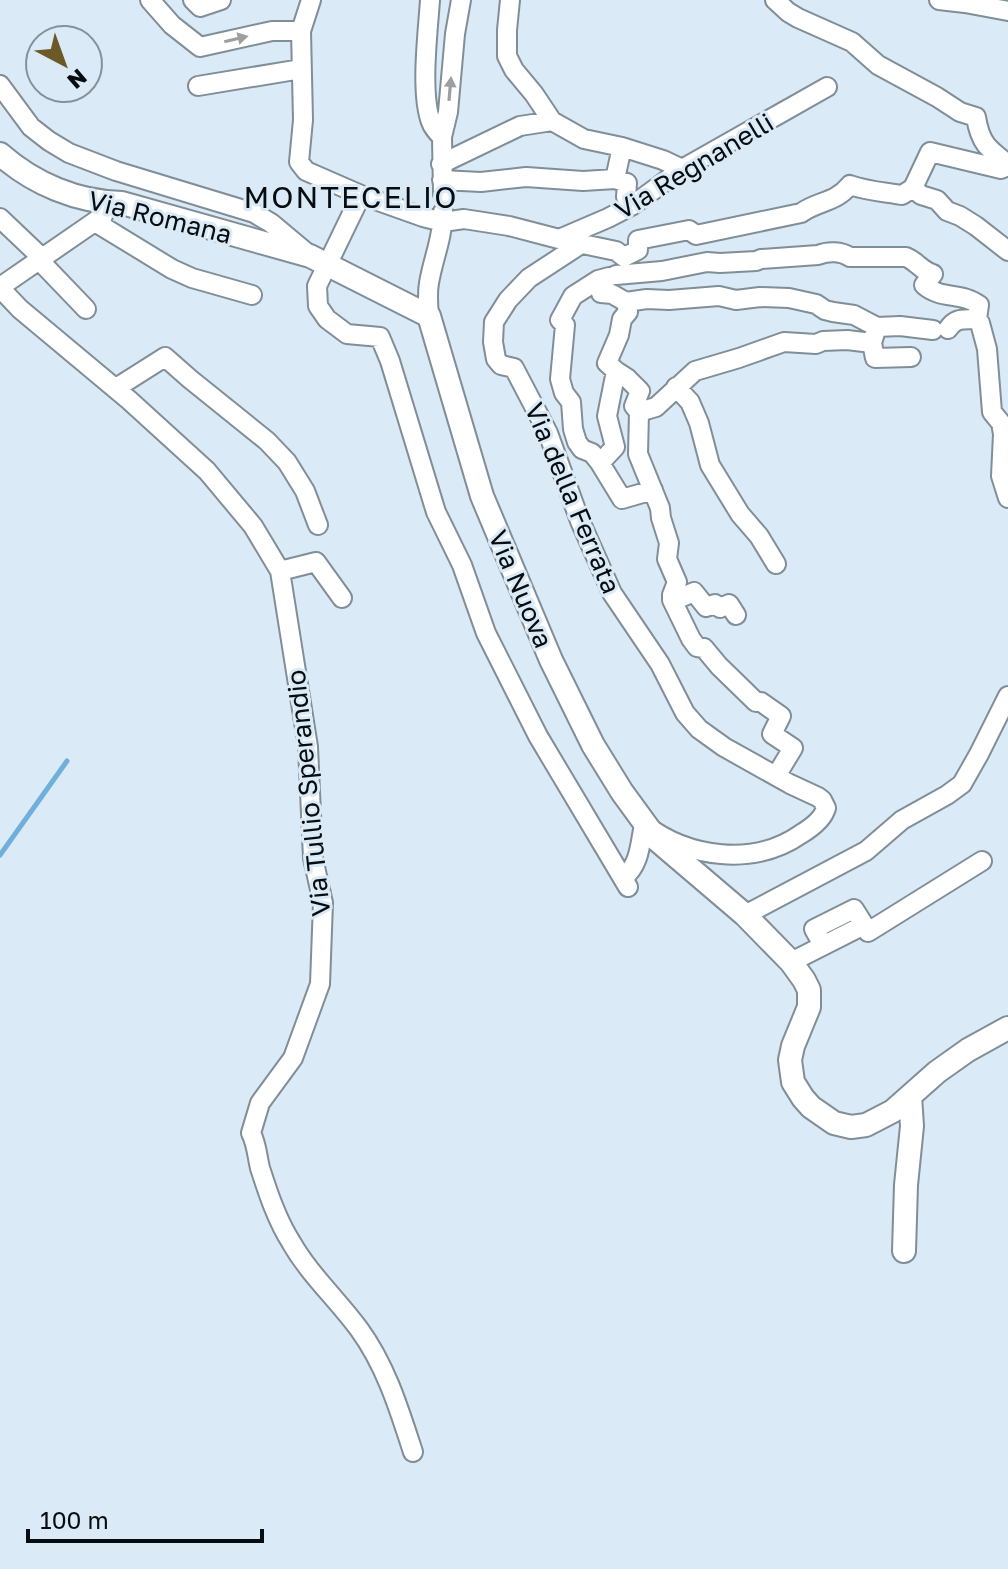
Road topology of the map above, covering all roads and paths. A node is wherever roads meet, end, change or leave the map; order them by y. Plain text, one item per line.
1 (150, 0) edge
2 (193, 0) edge
3 (221, 0) edge
4 (298, 0) edge
5 (311, 0) edge
6 (430, 0) edge
7 (461, 0) edge
8 (510, 0) edge
9 (775, 0) edge
10 (939, 0) edge
11 (1008, 11) edge
12 (302, 29) junction
13 (301, 69) junction
14 (0, 85) edge
15 (198, 86) dead end
16 (827, 87) dead end
17 (552, 121) junction
18 (442, 137) junction
19 (622, 147) junction
20 (0, 154) edge
21 (1008, 165) edge
22 (682, 169) junction
23 (615, 179) junction
24 (442, 185) junction
25 (913, 188) junction
26 (361, 195) junction
27 (122, 203) junction
28 (633, 205) junction
29 (0, 218) edge
30 (95, 222) junction
31 (443, 222) junction
32 (559, 239) junction
33 (581, 244) junction
34 (1008, 251) edge
35 (624, 257) junction
36 (40, 258) junction
37 (319, 260) junction
38 (607, 277) junction
39 (0, 287) edge
40 (252, 295) dead end
41 (626, 302) junction
42 (86, 309) dead end
43 (976, 310) junction
44 (429, 316) junction
45 (874, 335) junction
46 (911, 357) dead end
47 (616, 371) junction
48 (676, 387) junction
49 (116, 388) junction
50 (639, 412) junction
51 (600, 463) junction
52 (653, 490) junction
53 (1008, 498) edge
54 (318, 525) dead end
55 (776, 564) dead end
56 (280, 571) junction
57 (672, 595) junction
58 (342, 598) dead end
59 (736, 615) dead end
60 (1008, 696) edge
61 (776, 776) junction
62 (644, 824) junction
63 (982, 861) dead end
64 (745, 915) junction
65 (791, 962) junction
66 (1008, 1028) edge
67 (910, 1096) junction
68 (904, 1251) dead end
69 (413, 1452) dead end

1 -> 12 street
2 - 3 street
4 - 12 street
5 - 12 street
6 - 18 street
18 -> 7 street
8 - 17 street
9 - 21 street
10 - 11 street
12 - 13 street
13 - 15 street
13 - 26 street
14 - 37 street
16 - 22 street, Via Regnanelli
17 - 19 street
17 - 24 street
18 - 24 street
19 - 22 street
19 - 23 street
20 - 27 street, Via Romana
21 - 25 street
22 - 28 street, Via Regnanelli
23 - 24 street
23 - 28 street
24 - 31 street
25 - 34 street
25 - 35 street
26 - 31 street
26 - 37 street
27 - 30 street
27 - 37 street, Via Romana
28 - 32 street, Via Regnanelli
29 - 36 street
30 - 36 street
30 - 40 street
31 - 32 street
31 - 44 street
32 - 33 street
33 - 35 street
33 - 61 street, Via della Ferrata
35 - 38 street
36 - 39 street
36 - 42 street
37 - 44 street
37 - 62 street
38 - 41 street
38 - 43 street
38 - 51 street
39 - 49 street, Via Tullio Sperandio
41 - 45 street
41 - 47 street
43 - 45 street
43 - 53 street
44 - 62 street, Via Nuova
45 - 46 street
45 - 48 street
47 - 50 street
47 - 51 street
48 - 50 street
48 - 55 street
49 - 54 street
49 - 56 street, Via Tullio Sperandio
50 - 52 street
51 - 52 street
52 - 57 street
56 - 58 street
56 - 69 street, Via Tullio Sperandio
57 - 59 street
57 - 61 street
60 - 64 street
61 - 62 street, Via della Ferrata
62 - 64 street, Via Nuova
63 - 65 street
64 - 65 street, Via Nuova
65 - 67 street, Via Nuova
66 - 67 street
67 - 68 street

